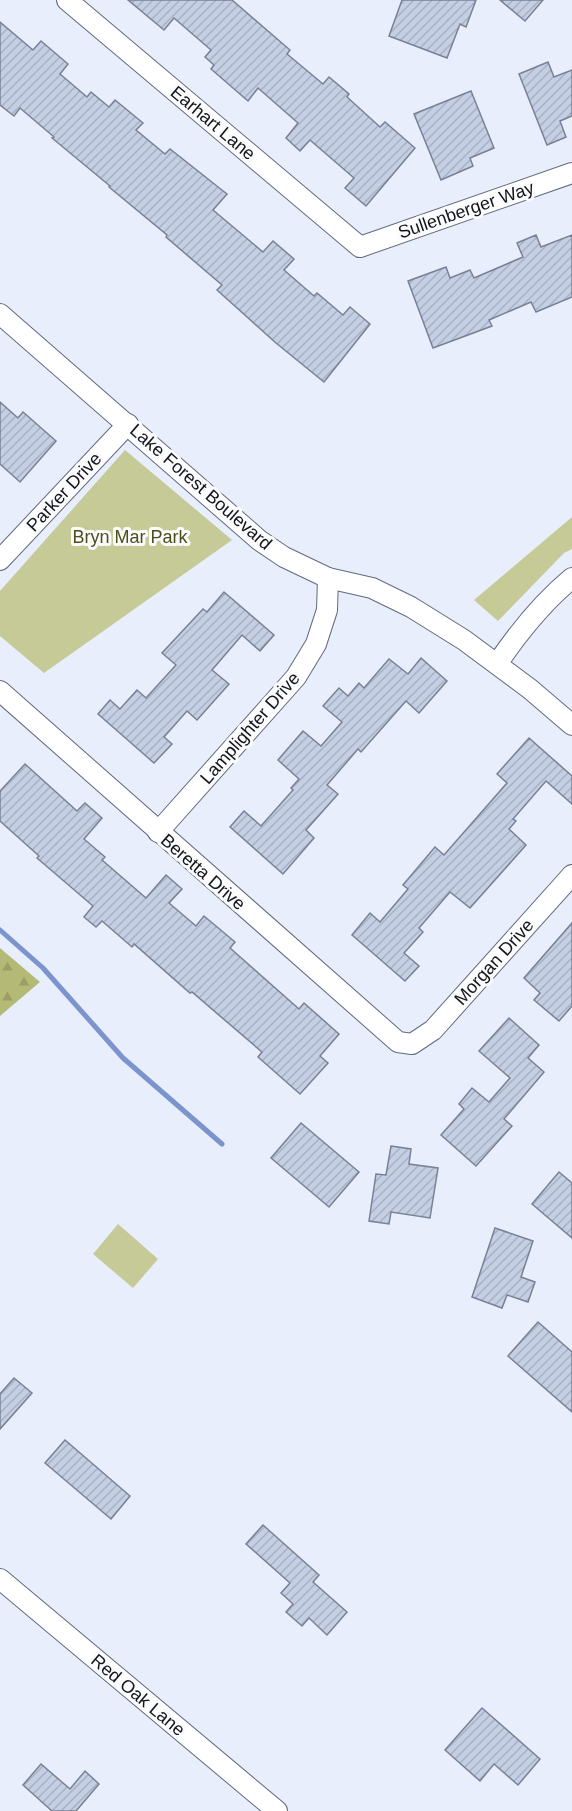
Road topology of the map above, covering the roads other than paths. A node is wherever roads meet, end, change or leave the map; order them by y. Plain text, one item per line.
1 (67, 0) edge
2 (572, 173) edge
3 (360, 247) joint
4 (0, 314) edge
5 (128, 424) junction
6 (0, 560) edge
7 (328, 578) junction
8 (572, 578) edge
9 (497, 664) junction
10 (0, 691) edge
11 (572, 725) edge
12 (158, 832) junction
13 (572, 875) edge
14 (412, 1044) joint
15 (0, 1579) edge
16 (277, 1811) edge

1 - 3 street, Earhart Lane
2 - 3 street, Sullenberger Way
4 - 5 street, Lake Forest Boulevard
5 - 6 street, Parker Drive
5 - 7 street, Lake Forest Boulevard
7 - 9 street, Lake Forest Boulevard
7 - 12 street, Lamplighter Drive
8 - 9 street
9 - 11 street, Lake Forest Boulevard
10 - 12 street, Beretta Drive
12 - 14 street, Beretta Drive
13 - 14 street, Morgan Drive
15 - 16 street, Red Oak Lane

